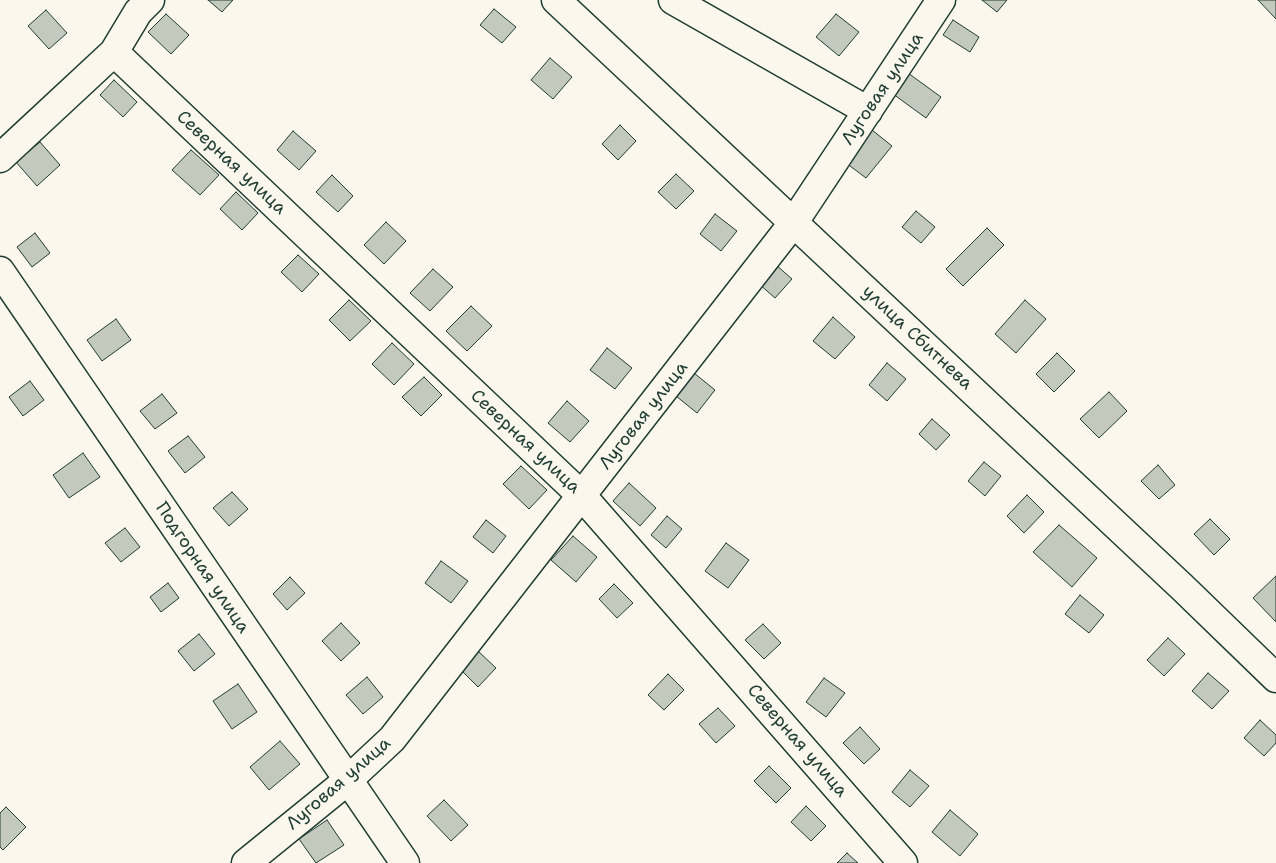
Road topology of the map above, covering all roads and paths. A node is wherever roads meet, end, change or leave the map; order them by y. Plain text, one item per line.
1 (557, 0) edge
2 (673, 0) edge
3 (942, 0) edge
4 (139, 4) edge
5 (114, 52) junction
6 (868, 111) junction
7 (0, 158) edge
8 (794, 222) junction
9 (0, 271) edge
10 (582, 496) junction
11 (1276, 678) edge
12 (347, 781) junction
13 (246, 863) edge
14 (405, 863) edge
15 (903, 863) edge

1 - 8 street, улица Сбитнева
2 - 6 street
3 - 6 street, Луговая улица
4 - 5 street
5 - 7 street
5 - 10 street, Северная улица
6 - 8 street, Луговая улица
8 - 10 street, Луговая улица
8 - 11 street, улица Сбитнева
9 - 12 street, Подгорная улица
10 - 12 street, Луговая улица
10 - 15 street, Северная улица
12 - 13 street, Луговая улица
12 - 14 street, Подгорная улица

